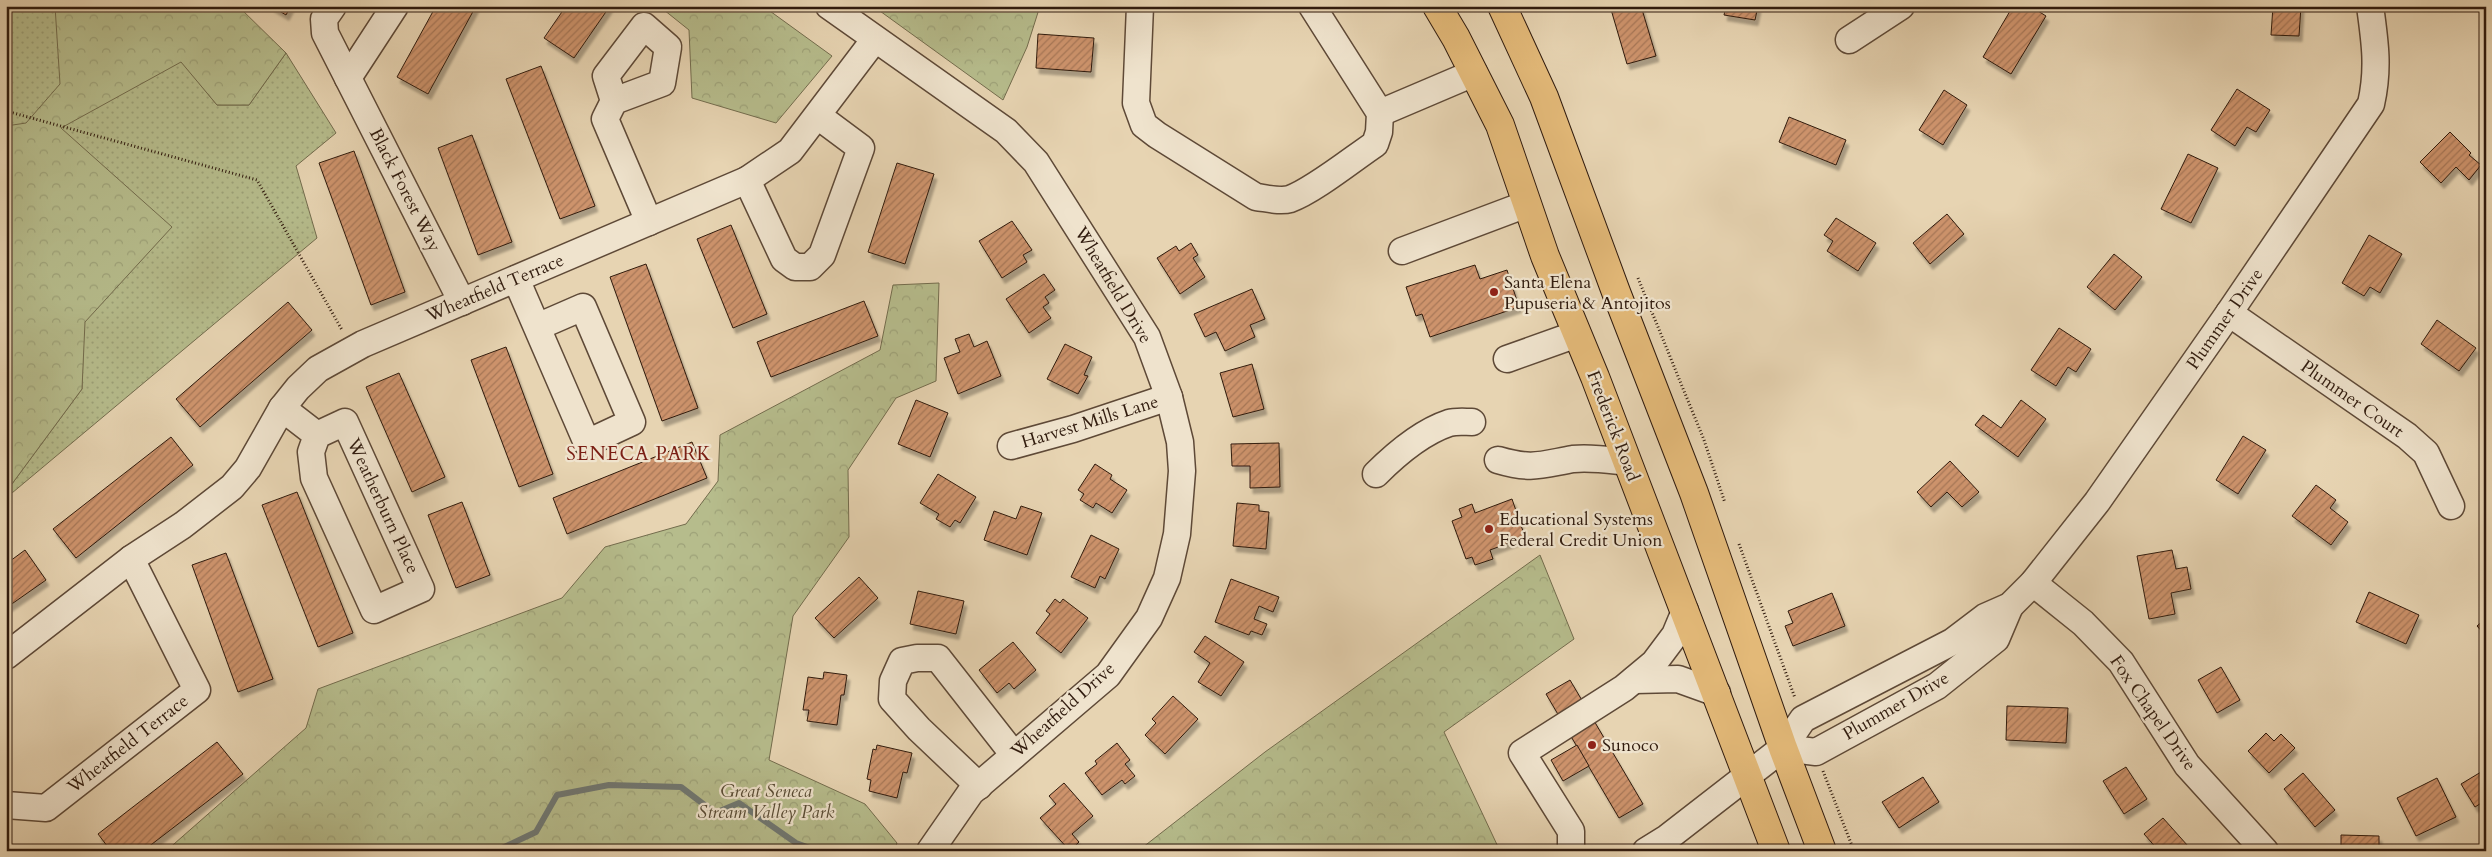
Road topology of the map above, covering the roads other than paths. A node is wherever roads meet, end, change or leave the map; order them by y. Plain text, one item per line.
1 (333, 6) edge
2 (395, 6) edge
3 (829, 6) edge
4 (1140, 6) edge
5 (1312, 6) edge
6 (1437, 6) edge
7 (1502, 6) edge
8 (1901, 6) edge
9 (2370, 6) edge
10 (875, 39) junction
11 (1849, 40) dead end
12 (1474, 73) junction
13 (348, 78) junction
14 (614, 101) dead end
15 (1380, 113) junction
16 (818, 116) junction
17 (747, 180) junction
18 (1527, 204) junction
19 (649, 222) junction
20 (1402, 251) dead end
21 (516, 279) junction
22 (462, 302) junction
23 (2229, 313) junction
24 (537, 327) junction
25 (1577, 334) junction
26 (1507, 359) dead end
27 (1169, 396) junction
28 (282, 408) junction
29 (1472, 422) dead end
30 (317, 435) junction
31 (1010, 446) dead end
32 (1498, 460) dead end
33 (1627, 462) junction
34 (1376, 474) dead end
35 (2451, 506) dead end
36 (131, 559) junction
37 (2033, 583) junction
38 (2010, 606) junction
39 (1685, 610) junction
40 (6, 656) edge
41 (1634, 680) junction
42 (1717, 693) junction
43 (1783, 748) junction
44 (1014, 755) junction
45 (1748, 775) junction
46 (979, 786) junction
47 (6, 805) edge
48 (930, 851) edge
49 (1571, 851) edge
50 (1646, 851) edge
51 (1776, 851) edge
52 (1822, 851) edge
53 (2265, 851) edge

1 - 13 street, Black Forest Way
2 - 13 street
3 - 10 street, Wheatfield Drive
4 - 15 street
5 - 15 street
6 - 12 main road, Frederick Road
7 - 43 main road
8 - 11 street
9 - 23 street, Plummer Drive
10 - 16 street, Wheatfield Terrace
10 - 27 street, Wheatfield Drive
12 - 15 street
12 - 18 main road, Frederick Road
13 - 22 street, Black Forest Way
14 - 19 street
16 - 17 street, Wheatfield Terrace
16 - 17 street
17 - 19 street, Wheatfield Terrace
18 - 20 street
18 - 25 main road, Frederick Road
19 - 21 street, Wheatfield Terrace
21 - 22 street, Wheatfield Terrace
21 - 24 street
22 - 28 street, Wheatfield Terrace
23 - 35 street, Plummer Court
23 - 37 street, Plummer Drive
24 - 24 street
25 - 26 street
25 - 33 main road, Frederick Road
27 - 31 street, Harvest Mills Lane
27 - 44 street, Wheatfield Drive
28 - 30 street
28 - 36 street, Wheatfield Terrace
29 - 34 street
30 - 30 street, Weatherburn Place
32 - 33 street
33 - 39 main road, Frederick Road
36 - 40 street, Wheatfield Terrace
36 - 47 street, Wheatfield Terrace
37 - 38 street, Plummer Drive
37 - 53 street, Fox Chapel Drive
38 - 43 street, Plummer Drive
38 - 43 street, Plummer Drive
39 - 41 street
39 - 42 main road, Frederick Road
41 - 42 street
41 - 49 street
42 - 45 main road, Frederick Road
43 - 45 street, Plummer Drive
43 - 52 main road
44 - 46 street, Wheatfield Drive
44 - 46 street
45 - 50 street, Plummer Drive
45 - 51 main road, Frederick Road
46 - 48 street, Wheatfield Drive

